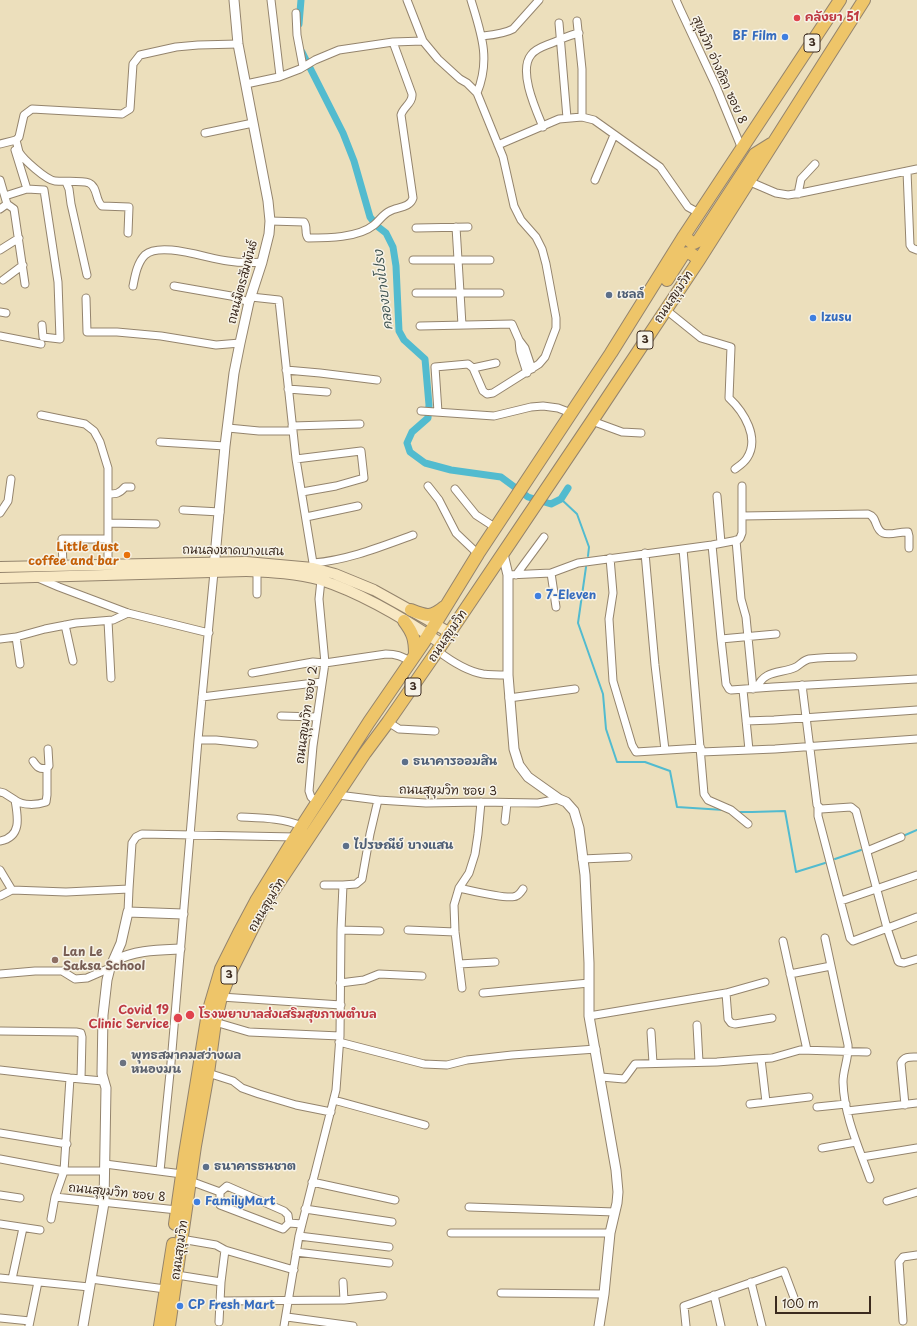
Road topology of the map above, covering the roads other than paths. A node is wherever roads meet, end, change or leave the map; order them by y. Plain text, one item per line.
1 (234, 0) edge
2 (271, 0) edge
3 (407, 0) edge
4 (471, 0) edge
5 (540, 0) edge
6 (676, 0) edge
7 (840, 0) edge
8 (864, 0) edge
9 (868, 0) edge
10 (296, 13) dead end
11 (577, 20) dead end
12 (559, 23) dead end
13 (579, 33) junction
14 (842, 34) junction
15 (482, 36) junction
16 (560, 40) junction
17 (423, 41) junction
18 (393, 42) junction
19 (238, 44) junction
20 (304, 67) junction
21 (280, 76) junction
22 (246, 84) junction
23 (477, 93) junction
24 (582, 117) junction
25 (566, 118) junction
26 (253, 123) junction
27 (543, 127) junction
28 (205, 133) dead end
29 (614, 135) junction
30 (14, 140) junction
31 (775, 141) junction
32 (0, 144) edge
33 (498, 145) junction
34 (742, 149) junction
35 (815, 164) dead end
36 (917, 169) edge
37 (908, 171) junction
38 (0, 180) edge
39 (595, 180) dead end
40 (748, 181) junction
41 (66, 182) junction
42 (27, 190) junction
43 (798, 194) junction
44 (5, 196) junction
45 (7, 204) junction
46 (0, 209) edge
47 (699, 213) junction
48 (270, 221) junction
49 (456, 227) junction
50 (468, 227) dead end
51 (416, 228) dead end
52 (128, 233) dead end
53 (684, 236) junction
54 (19, 238) junction
55 (0, 250) edge
56 (917, 250) edge
57 (413, 260) dead end
58 (458, 260) junction
59 (490, 260) dead end
60 (699, 260) junction
61 (262, 262) junction
62 (23, 266) junction
63 (87, 275) dead end
64 (3, 280) dead end
65 (25, 284) dead end
66 (132, 286) dead end
67 (174, 286) dead end
68 (416, 293) dead end
69 (460, 293) junction
70 (500, 293) dead end
71 (86, 298) dead end
72 (250, 300) junction
73 (665, 309) junction
74 (42, 325) dead end
75 (462, 325) junction
76 (420, 326) dead end
77 (0, 336) edge
78 (240, 343) junction
79 (41, 344) dead end
80 (611, 353) junction
81 (496, 363) dead end
82 (473, 368) junction
83 (286, 370) junction
84 (529, 371) junction
85 (377, 380) dead end
86 (288, 389) junction
87 (327, 392) dead end
88 (421, 411) dead end
89 (435, 412) junction
90 (571, 414) junction
91 (41, 415) dead end
92 (592, 421) junction
93 (360, 424) dead end
94 (228, 428) junction
95 (292, 428) junction
96 (641, 433) dead end
97 (160, 442) dead end
98 (225, 446) junction
99 (296, 459) junction
100 (735, 469) dead end
101 (12, 478) dead end
102 (428, 486) dead end
103 (742, 486) dead end
104 (131, 487) dead end
105 (456, 489) dead end
106 (302, 492) junction
107 (108, 494) junction
108 (717, 496) dead end
109 (358, 506) dead end
110 (183, 510) dead end
111 (220, 512) junction
112 (0, 513) edge
113 (306, 516) junction
114 (742, 516) junction
115 (108, 523) junction
116 (156, 524) dead end
117 (496, 528) junction
118 (413, 535) dead end
119 (544, 537) dead end
120 (108, 539) junction
121 (736, 540) junction
122 (721, 543) junction
123 (712, 545) junction
124 (909, 548) dead end
125 (683, 549) junction
126 (645, 553) junction
127 (478, 554) junction
128 (503, 554) junction
129 (610, 558) junction
130 (108, 564) junction
131 (313, 565) junction
132 (63, 566) junction
133 (0, 567) edge
134 (214, 567) junction
135 (257, 572) junction
136 (551, 573) junction
137 (512, 575) junction
138 (36, 577) junction
139 (0, 578) edge
140 (321, 580) junction
141 (257, 594) dead end
142 (446, 606) junction
143 (556, 607) dead end
144 (411, 610) junction
145 (128, 613) junction
146 (108, 621) junction
147 (404, 621) junction
148 (435, 624) junction
149 (66, 625) junction
150 (209, 633) junction
151 (450, 633) junction
152 (776, 634) dead end
153 (428, 635) junction
154 (748, 636) junction
155 (16, 637) junction
156 (0, 639) edge
157 (721, 639) junction
158 (440, 648) junction
159 (853, 657) dead end
160 (412, 658) junction
161 (73, 661) dead end
162 (325, 663) junction
163 (20, 664) dead end
164 (252, 674) dead end
165 (508, 675) junction
166 (111, 678) dead end
167 (917, 679) edge
168 (322, 682) junction
169 (802, 685) junction
170 (575, 689) dead end
171 (755, 689) junction
172 (743, 690) junction
173 (202, 697) junction
174 (509, 698) junction
175 (917, 710) edge
176 (281, 716) dead end
177 (317, 717) junction
178 (805, 718) junction
179 (746, 721) junction
180 (388, 722) junction
181 (435, 731) dead end
182 (198, 740) junction
183 (917, 740) edge
184 (254, 744) dead end
185 (809, 747) junction
186 (48, 749) dead end
187 (665, 750) junction
188 (701, 750) junction
189 (749, 750) junction
190 (33, 760) dead end
191 (47, 768) junction
192 (0, 792) edge
193 (338, 795) junction
194 (559, 799) junction
195 (15, 800) junction
196 (378, 800) junction
197 (317, 802) junction
198 (481, 802) junction
199 (507, 803) junction
200 (818, 807) junction
201 (241, 817) dead end
202 (505, 821) dead end
203 (748, 824) dead end
204 (299, 832) junction
205 (190, 834) junction
206 (901, 837) dead end
207 (0, 841) edge
208 (867, 851) junction
209 (628, 857) dead end
210 (582, 859) junction
211 (0, 870) edge
212 (917, 875) edge
213 (324, 885) dead end
214 (344, 885) junction
215 (459, 888) junction
216 (129, 889) junction
217 (877, 889) junction
218 (12, 890) junction
219 (523, 890) dead end
220 (0, 896) edge
221 (841, 901) junction
222 (128, 912) junction
223 (183, 914) junction
224 (917, 917) edge
225 (887, 928) junction
226 (341, 930) junction
227 (408, 930) dead end
228 (380, 931) dead end
229 (455, 932) junction
230 (825, 938) dead end
231 (783, 941) dead end
232 (180, 948) junction
233 (917, 958) edge
234 (495, 962) dead end
235 (459, 964) junction
236 (111, 965) junction
237 (832, 966) junction
238 (0, 974) edge
239 (790, 974) junction
240 (422, 976) dead end
241 (764, 982) dead end
242 (340, 983) junction
243 (589, 984) junction
244 (462, 988) dead end
245 (726, 993) junction
246 (483, 994) dead end
247 (221, 997) junction
248 (341, 1005) junction
249 (589, 1016) junction
250 (772, 1018) dead end
251 (215, 1022) junction
252 (697, 1025) dead end
253 (0, 1031) edge
254 (651, 1032) dead end
255 (339, 1039) junction
256 (596, 1049) junction
257 (807, 1050) junction
258 (849, 1052) junction
259 (867, 1052) dead end
260 (917, 1057) edge
261 (761, 1058) junction
262 (699, 1062) junction
263 (652, 1063) junction
264 (0, 1070) edge
265 (208, 1073) junction
266 (600, 1077) junction
267 (70, 1078) junction
268 (80, 1078) junction
269 (104, 1081) junction
270 (809, 1097) dead end
271 (334, 1100) junction
272 (766, 1102) junction
273 (917, 1103) edge
274 (750, 1104) dead end
275 (846, 1104) junction
276 (905, 1105) junction
277 (817, 1107) dead end
278 (847, 1111) junction
279 (331, 1112) junction
280 (425, 1125) dead end
281 (0, 1134) edge
282 (856, 1142) junction
283 (67, 1144) junction
284 (822, 1148) dead end
285 (917, 1148) edge
286 (862, 1157) junction
287 (0, 1159) edge
288 (105, 1168) junction
289 (64, 1171) junction
290 (160, 1171) junction
291 (186, 1178) junction
292 (870, 1180) dead end
293 (312, 1182) junction
294 (220, 1192) junction
295 (917, 1192) edge
296 (0, 1195) edge
297 (55, 1197) junction
298 (20, 1198) dead end
299 (395, 1200) dead end
300 (887, 1202) dead end
301 (104, 1203) junction
302 (469, 1207) dead end
303 (305, 1209) junction
304 (177, 1210) junction
305 (615, 1212) junction
306 (51, 1219) dead end
307 (392, 1222) dead end
308 (289, 1223) junction
309 (0, 1224) edge
310 (302, 1224) junction
311 (24, 1228) junction
312 (40, 1230) dead end
313 (451, 1233) dead end
314 (610, 1233) junction
315 (299, 1236) junction
316 (181, 1239) junction
317 (389, 1247) dead end
318 (225, 1250) junction
319 (296, 1252) junction
320 (917, 1255) edge
321 (388, 1263) dead end
322 (294, 1270) junction
323 (176, 1275) junction
324 (0, 1278) edge
325 (12, 1279) junction
326 (38, 1282) junction
327 (220, 1282) junction
328 (344, 1282) dead end
329 (751, 1282) junction
330 (90, 1283) junction
331 (165, 1289) junction
332 (501, 1292) dead end
333 (604, 1294) junction
334 (714, 1295) junction
335 (383, 1296) dead end
336 (289, 1299) junction
337 (344, 1300) junction
338 (220, 1301) junction
339 (796, 1303) dead end
340 (287, 1317) junction
341 (0, 1318) edge
342 (903, 1321) dead end
343 (219, 1322) dead end
344 (30, 1324) edge
345 (319, 1324) edge
346 (82, 1326) edge
347 (160, 1326) edge
348 (169, 1326) edge
349 (284, 1326) edge
350 (353, 1326) edge
351 (599, 1326) edge
352 (686, 1326) edge
353 (721, 1326) edge
354 (762, 1326) edge

1 - 19 street, ถนนมิตรสัมพันธ์
2 - 21 street
3 - 17 street
4 - 15 street
5 - 15 street
6 - 34 street, สุขุมวิท อ่างศิลา ซอย 8
7 - 34 main road, ถนนสุขุมวิท / 3
8 - 14 main road, ถนนสุขุมวิท / 3
9 - 14 main road
10 - 20 street
11 - 13 street
12 - 16 street
13 - 16 street
13 - 24 street
14 - 31 main road, ถนนสุขุมวิท / 3
15 - 23 street
16 - 25 street
16 - 27 street
17 - 18 street
17 - 23 street
18 - 20 street
18 - 48 street
19 - 22 street, ถนนมิตรสัมพันธ์
19 - 30 street
20 - 21 street
21 - 22 street
22 - 26 street, ถนนมิตรสัมพันธ์
23 - 33 street
24 - 25 street
24 - 29 street
25 - 27 street
26 - 28 street
26 - 48 street, ถนนมิตรสัมพันธ์
27 - 33 street
29 - 39 street
29 - 47 street
30 - 32 street
30 - 41 street
30 - 42 street
31 - 40 main road, ถนนสุขุมวิท / 3
31 - 53 main road
33 - 84 street
34 - 47 main road, ถนนสุขุมวิท / 3
35 - 43 street
36 - 37 street
37 - 43 street
37 - 56 street
38 - 44 street
40 - 43 street
40 - 60 main road, ถนนสุขุมวิท / 3
41 - 52 street
41 - 63 street
42 - 44 street
42 - 74 street
44 - 45 street
45 - 46 street
45 - 54 street
47 - 53 main road, ถนนสุขุมวิท / 3
48 - 61 street, ถนนมิตรสัมพันธ์
49 - 50 street
49 - 51 street
49 - 58 street
53 - 80 main road, ถนนสุขุมวิท / 3
54 - 55 street
54 - 62 street
57 - 58 street
58 - 59 street
58 - 69 street
60 - 73 main road, ถนนสุขุมวิท / 3
60 - 80 main road
61 - 66 street
61 - 72 street, ถนนมิตรสัมพันธ์
62 - 64 street
62 - 65 street
67 - 72 street
68 - 69 street
69 - 70 street
69 - 75 street
71 - 78 street
72 - 78 street, ถนนมิตรสัมพันธ์
72 - 83 street
73 - 92 main road, ถนนสุขุมวิท / 3
73 - 100 street
75 - 76 street
75 - 84 street
77 - 79 street
78 - 94 street, ถนนมิตรสัมพันธ์
80 - 90 main road, ถนนสุขุมวิท / 3
81 - 82 street
82 - 84 street
82 - 89 street
83 - 85 street
83 - 86 street
86 - 87 street
86 - 95 street
88 - 89 street
89 - 90 street
90 - 117 main road, ถนนสุขุมวิท / 3
91 - 107 street
92 - 96 street
92 - 128 main road, ถนนสุขุมวิท / 3
93 - 95 street
94 - 95 street
94 - 98 street, ถนนมิตรสัมพันธ์
95 - 99 street
97 - 98 street
98 - 111 street, ถนนมิตรสัมพันธ์
99 - 106 street
99 - 106 street
101 - 112 street
102 - 127 street
103 - 114 street
104 - 107 street
105 - 117 street
106 - 113 street
107 - 115 street
108 - 122 street
109 - 113 street
110 - 111 street
111 - 134 street, ถนนมิตรสัมพันธ์
113 - 131 street
114 - 121 street
114 - 124 street
115 - 116 street
115 - 120 street
117 - 127 main road, ถนนสุขุมวิท / 3
118 - 131 street
119 - 137 street
120 - 130 street
120 - 132 street
121 - 122 street
121 - 154 street
122 - 123 street
123 - 125 street
123 - 157 street
125 - 126 street
125 - 188 street
126 - 129 street
126 - 187 street
127 - 142 main road, ถนนสุขุมวิท / 3
128 - 137 street
128 - 151 main road, ถนนสุขุมวิท / 3
129 - 136 street
129 - 187 street
130 - 132 main road, ถนนลงหาดบางแสน
130 - 134 main road, ถนนลงหาดบางแสน
131 - 134 main road, ถนนลงหาดบางแสน
131 - 144 main road, ถนนลงหาดบางแสน
132 - 133 main road, ถนนลงหาดบางแสน
134 - 135 main road, ถนนลงหาดบางแสน
134 - 138 main road, ถนนลงหาดบางแสน
134 - 150 street
135 - 140 main road, ถนนลงหาดบางแสน
135 - 141 street
136 - 137 street
136 - 143 street
137 - 165 street
138 - 139 main road, ถนนลงหาดบางแสน
138 - 145 street
140 - 147 main road, ถนนลงหาดบางแสน
140 - 162 street, ถนนสุขุมวิท ซอย 2
142 - 144 main road
142 - 148 main road, ถนนสุขุมวิท / 3
144 - 148 main road, ถนนลงหาดบางแสน
145 - 146 street
145 - 150 street
146 - 149 street
146 - 166 street
147 - 153 main road, ถนนลงหาดบางแสน
147 - 160 main road
148 - 151 main road, ถนนลงหาดบางแสน
148 - 153 main road, ถนนสุขุมวิท / 3
149 - 155 street
149 - 161 street
150 - 173 street
151 - 158 main road, ถนนสุขุมวิท / 3
152 - 154 street
153 - 158 main road, ถนนลงหาดบางแสน
153 - 160 main road, ถนนสุขุมวิท / 3
154 - 157 street
154 - 171 street
155 - 156 street
155 - 163 street
157 - 172 street
158 - 165 street
158 - 180 main road, ถนนสุขุมวิท / 3
159 - 171 street
160 - 162 street
160 - 197 main road, ถนนสุขุมวิท / 3
162 - 164 street
162 - 168 street, ถนนสุขุมวิท ซอย 2
165 - 174 street
167 - 169 street
168 - 173 street
168 - 177 street, ถนนสุขุมวิท ซอย 2
169 - 171 street
169 - 178 street
170 - 174 street
171 - 172 street
172 - 179 street
173 - 182 street
174 - 194 street
175 - 178 street
176 - 177 street
177 - 197 street, ถนนสุขุมวิท ซอย 2
178 - 179 street
178 - 185 street
179 - 189 street
180 - 181 street
180 - 193 main road, ถนนสุขุมวิท / 3
182 - 184 street
182 - 205 street
183 - 185 street
185 - 189 street
185 - 200 street
186 - 191 street
187 - 188 street
188 - 189 street
188 - 203 street
190 - 191 street
191 - 195 street
192 - 195 street
193 - 196 street, ถนนสุขุมวิท ซอย 3
193 - 247 main road, ถนนสุขุมวิท / 3
194 - 199 street, ถนนสุขุมวิท ซอย 3
194 - 210 street
195 - 207 street
196 - 198 street, ถนนสุขุมวิท ซอย 3
196 - 214 street
197 - 204 main road, ถนนสุขุมวิท / 3
198 - 199 street, ถนนสุขุมวิท ซอย 3
198 - 215 street
199 - 202 street
200 - 208 street
200 - 221 street
201 - 204 street
204 - 205 street
204 - 291 main road, ถนนสุขุมวิท / 3
205 - 216 street
205 - 223 street
206 - 208 street
208 - 217 street
209 - 210 street
210 - 243 street
211 - 218 street
212 - 217 street
213 - 214 street
214 - 226 street
215 - 219 street
215 - 229 street
216 - 218 street
216 - 222 street
217 - 221 street
217 - 225 street
218 - 220 street
221 - 225 street
222 - 223 street
222 - 236 street
223 - 232 street
224 - 225 street
225 - 233 street
226 - 228 street
226 - 242 street
227 - 229 street
229 - 235 street
230 - 237 street
231 - 239 street
232 - 236 street
232 - 290 street
234 - 235 street
235 - 244 street
236 - 238 street
236 - 269 street
237 - 239 street
237 - 258 street
239 - 257 street
240 - 242 street
241 - 245 street
242 - 248 street
243 - 246 street
243 - 249 street
245 - 249 street
245 - 250 street
247 - 248 street
247 - 251 main road, ถนนสุขุมวิท / 3
248 - 255 street
249 - 256 street
251 - 255 street
251 - 265 main road, ถนนสุขุมวิท / 3
252 - 262 street
253 - 268 street
254 - 263 street
255 - 256 street
255 - 271 street
256 - 266 street
257 - 258 street
257 - 261 street
258 - 259 street
258 - 275 street
260 - 276 street
261 - 262 street
261 - 272 street
262 - 263 street
263 - 266 street
264 - 267 street
265 - 279 street
265 - 291 main road, ถนนสุขุมวิท / 3
266 - 305 street
267 - 268 street
267 - 283 street
268 - 269 street
269 - 288 street
270 - 272 street
271 - 279 street
271 - 280 street
272 - 274 street
273 - 276 street
275 - 277 street
275 - 278 street
276 - 278 street
278 - 282 street
279 - 293 street
281 - 283 street
282 - 284 street
282 - 286 street
283 - 289 street
285 - 286 street
286 - 292 street
287 - 289 street
288 - 289 street
288 - 290 street
288 - 301 street
289 - 297 street
290 - 291 street
291 - 294 street
291 - 304 main road, ถนนสุขุมวิท / 3
291 - 316 main road, ถนนสุขุมวิท / 3
293 - 299 street
293 - 303 street
294 - 308 street
294 - 308 street
295 - 300 street
296 - 298 street
297 - 301 street, ถนนสุขุมวิท ซอย 8
297 - 306 street
301 - 304 street, ถนนสุขุมวิท ซอย 8
301 - 330 street
302 - 305 street
303 - 307 street
303 - 310 street
304 - 331 main road, ถนนสุขุมวิท / 3
305 - 314 street
308 - 310 street
309 - 311 street
310 - 315 street
311 - 312 street
311 - 325 street
313 - 314 street
314 - 333 street
315 - 317 street
315 - 319 street
316 - 318 street
316 - 323 main road, ถนนสุขุมวิท / 3
318 - 322 street
318 - 327 street
319 - 321 street
319 - 322 street
320 - 342 street
322 - 336 street
323 - 327 street
323 - 348 main road, ถนนสุขุมวิท / 3
324 - 325 street
325 - 326 street
326 - 330 street
326 - 344 street
327 - 338 street
328 - 337 street
329 - 334 street
329 - 339 street
329 - 354 street
330 - 331 street
330 - 346 street
331 - 347 main road, ถนนสุขุมวิท / 3
332 - 333 street
333 - 351 street
334 - 352 street
334 - 353 street
335 - 337 street
336 - 337 street
336 - 338 street
336 - 340 street
338 - 343 street
340 - 345 street
340 - 349 street
341 - 344 street
345 - 350 street

